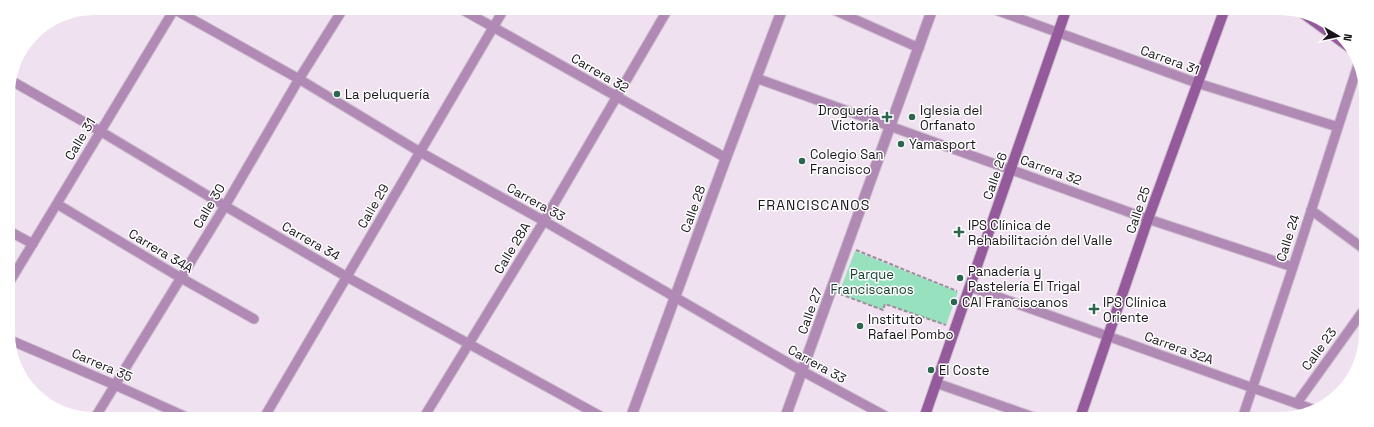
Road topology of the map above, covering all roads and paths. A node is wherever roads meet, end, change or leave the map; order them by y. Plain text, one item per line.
1 (170, 15) edge
2 (185, 15) edge
3 (339, 15) edge
4 (472, 15) edge
5 (501, 15) edge
6 (665, 15) edge
7 (780, 15) edge
8 (847, 15) edge
9 (930, 15) edge
10 (1009, 15) edge
11 (1064, 15) edge
12 (1222, 15) edge
13 (494, 27) junction
14 (1058, 33) junction
15 (919, 48) junction
16 (1356, 72) edge
17 (756, 78) junction
18 (299, 79) junction
19 (16, 83) edge
20 (1197, 83) junction
21 (617, 97) junction
22 (891, 126) junction
23 (1338, 127) junction
24 (100, 131) junction
25 (420, 152) junction
26 (726, 158) junction
27 (1011, 170) junction
28 (56, 204) junction
29 (225, 206) junction
30 (1311, 210) junction
31 (1148, 219) junction
32 (544, 221) junction
33 (15, 234) edge
34 (33, 244) junction
35 (1359, 245) edge
36 (847, 246) junction
37 (1293, 267) junction
38 (15, 273) edge
39 (347, 277) junction
40 (181, 278) junction
41 (831, 291) junction
42 (968, 291) junction
43 (675, 297) junction
44 (1359, 317) edge
45 (254, 319) dead end
46 (955, 328) junction
47 (1109, 336) junction
48 (16, 343) edge
49 (470, 344) junction
50 (802, 372) junction
51 (936, 383) junction
52 (115, 385) junction
53 (1252, 388) junction
54 (1297, 403) junction
55 (1307, 407) edge
56 (98, 412) edge
57 (175, 412) edge
58 (267, 412) edge
59 (427, 412) edge
60 (593, 412) edge
61 (633, 412) edge
62 (787, 412) edge
63 (878, 412) edge
64 (926, 412) edge
65 (1019, 412) edge
66 (1082, 412) edge
67 (1244, 412) edge

1 - 24 street, Calle 31
2 - 18 street, Carrera 33
3 - 18 street, Calle 30
4 - 13 street, Carrera 32
5 - 13 street, Calle 29
6 - 21 street, Calle 28A
7 - 17 street, Calle 28
8 - 15 street
9 - 15 street, Calle 27
10 - 14 street, Carrera 31
11 - 14 main road, Calle 26
12 - 20 main road, Calle 25
13 - 21 street, Carrera 32
13 - 25 street, Calle 29
14 - 20 street, Carrera 31
14 - 27 main road, Calle 26
15 - 22 street, Calle 27
16 - 23 street, Calle 24
17 - 22 street, Carrera 32
17 - 26 street, Calle 28
18 - 25 street, Carrera 33
18 - 29 street, Calle 30
19 - 24 street, Carrera 34
20 - 23 street, Carrera 31
20 - 31 main road, Calle 25
21 - 26 street, Carrera 32
21 - 32 street, Calle 28A
22 - 27 street, Carrera 32
22 - 36 street, Calle 27
23 - 30 street, Calle 24
24 - 28 street, Calle 31
24 - 29 street, Carrera 34
25 - 32 street, Carrera 33
25 - 39 street, Calle 29
26 - 43 street, Calle 28
27 - 31 street, Carrera 32
27 - 42 main road, Calle 26
28 - 34 street, Calle 31
28 - 40 street, Carrera 34A
29 - 39 street, Carrera 34
29 - 40 street, Calle 30
30 - 35 street
30 - 37 street, Calle 24
31 - 37 street, Carrera 32
31 - 47 main road, Calle 25
32 - 43 street, Carrera 33
32 - 49 street, Calle 28A
33 - 34 street
34 - 38 street, Calle 31
36 - 41 street, Calle 27
36 - 42 path
37 - 53 street, Calle 24
39 - 49 street, Carrera 34
39 - 58 street, Calle 29
40 - 45 street, Carrera 34A
40 - 52 street, Calle 30
41 - 46 path
41 - 50 street, Calle 27
42 - 46 main road, Calle 26
42 - 47 street, Carrera 32A
43 - 50 street, Carrera 33
43 - 61 street, Calle 28
44 - 54 street, Calle 23
46 - 51 main road, Calle 26
47 - 53 street, Carrera 32A
47 - 66 main road, Calle 25
48 - 52 street, Carrera 35
49 - 59 street, Calle 28A
49 - 60 street, Carrera 34
50 - 62 street, Calle 27
50 - 63 street, Carrera 33
51 - 64 main road, Calle 26
51 - 65 street
52 - 56 street, Calle 30
52 - 57 street, Carrera 35
53 - 54 street, Carrera 32A
53 - 67 street, Calle 24
54 - 55 street, Carrera 32A

